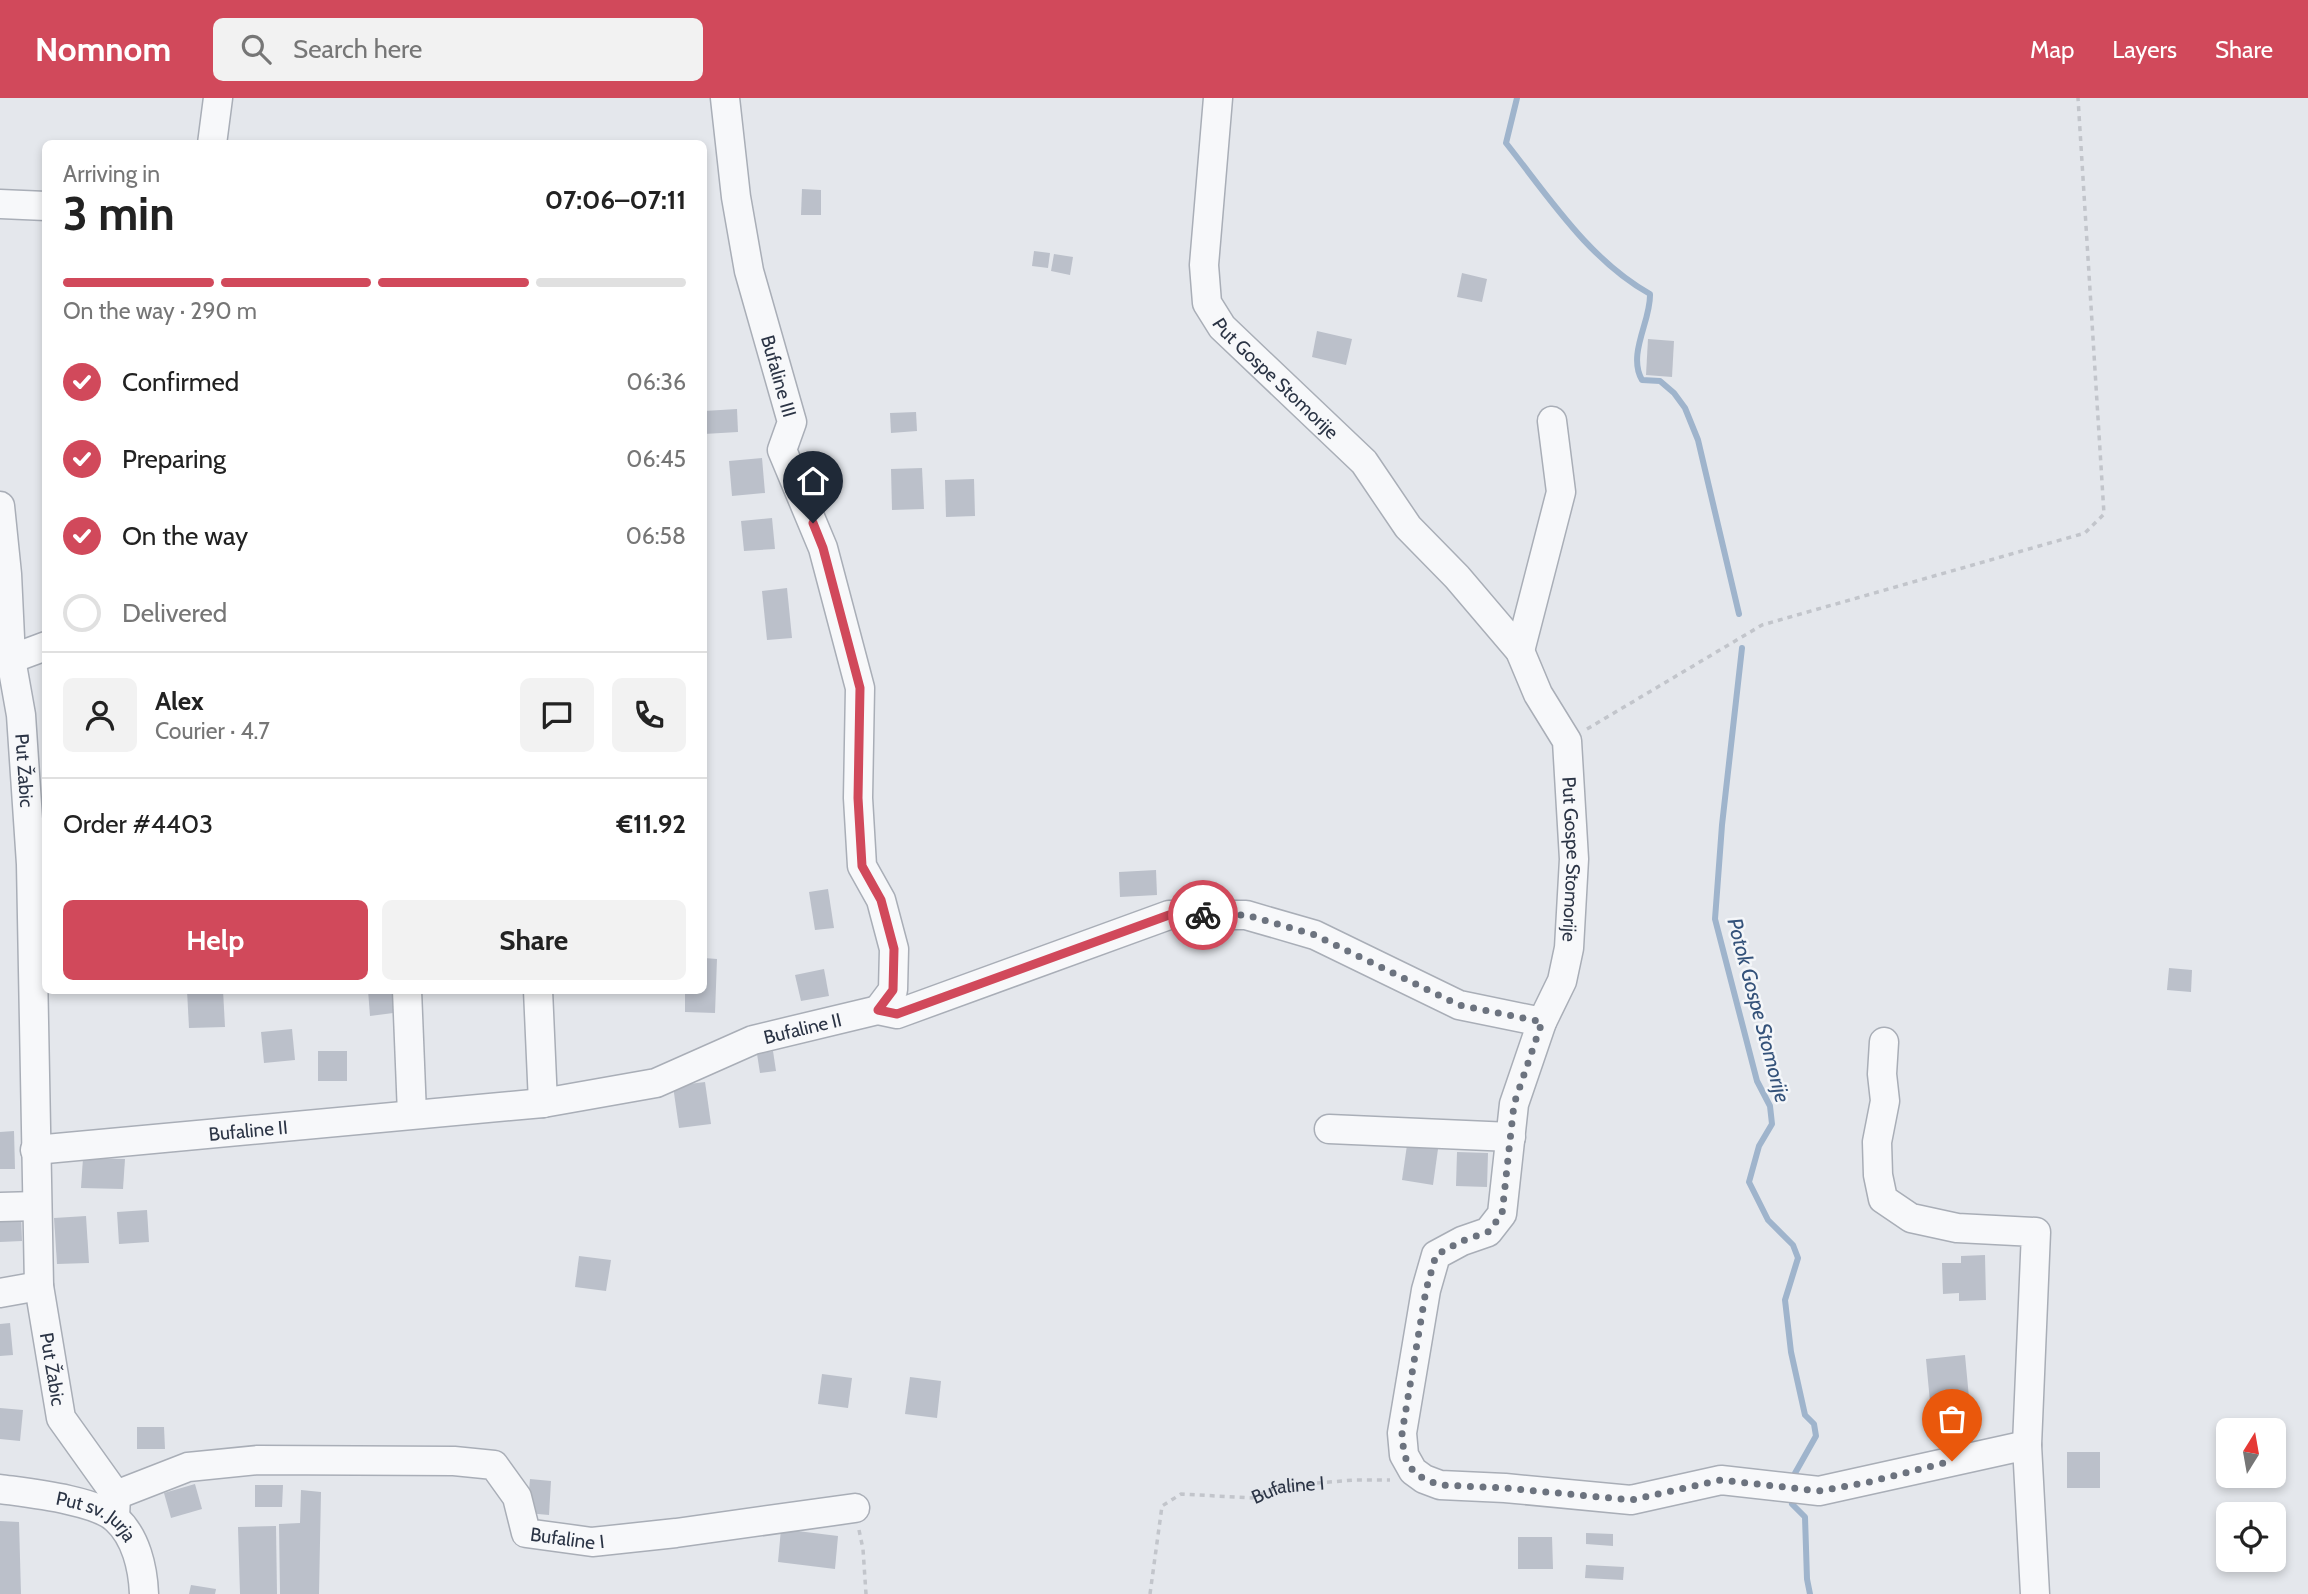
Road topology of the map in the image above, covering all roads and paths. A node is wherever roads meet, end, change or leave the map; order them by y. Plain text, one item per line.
1 (218, 98) edge
2 (725, 98) edge
3 (1218, 98) edge
4 (2078, 98) edge
5 (213, 140) edge
6 (0, 204) edge
7 (42, 205) edge
8 (1552, 421) dead end
9 (0, 506) edge
10 (4, 574) edge
11 (42, 647) edge
12 (1520, 651) junction
13 (11, 659) junction
14 (10, 714) edge
15 (1567, 741) junction
16 (407, 994) edge
17 (538, 994) edge
18 (878, 1010) junction
19 (1542, 1022) junction
20 (1884, 1042) dead end
21 (542, 1103) junction
22 (412, 1114) junction
23 (1329, 1129) dead end
24 (1511, 1136) junction
25 (35, 1150) junction
26 (37, 1206) junction
27 (0, 1207) edge
28 (38, 1286) junction
29 (0, 1293) edge
30 (2027, 1445) junction
31 (1424, 1479) junction
32 (0, 1489) edge
33 (116, 1506) junction
34 (855, 1508) joint
35 (144, 1594) edge
36 (866, 1594) edge
37 (1150, 1594) edge
38 (2035, 1594) edge

1 - 5 street
2 - 18 street, Bufaline III
3 - 12 street, Put Gospe Stomorije
4 - 15 path
6 - 7 street
8 - 12 street
9 - 10 street, Put Žabic
10 - 13 street, Put Žabic
11 - 13 street
12 - 15 street, Put Gospe Stomorije
13 - 14 street, Put Žabic
14 - 25 street, Put Žabic
15 - 19 street, Put Gospe Stomorije
16 - 22 street
17 - 21 street
18 - 19 street, Bufaline II
18 - 21 street, Bufaline II
19 - 24 street, Put Gospe Stomorije
20 - 30 street
21 - 22 street, Bufaline II
22 - 25 street, Bufaline II
23 - 24 street
24 - 31 street, Put Gospe Stomorije
25 - 26 street, Put Žabic
26 - 27 street
26 - 28 street, Put Žabic
28 - 29 street
28 - 33 street, Put Žabic
30 - 31 street
30 - 38 street
31 - 37 path, Bufaline I
32 - 33 street, Put sv. Jurja
33 - 34 street, Bufaline I
33 - 35 street, Put sv. Jurja
34 - 36 path

